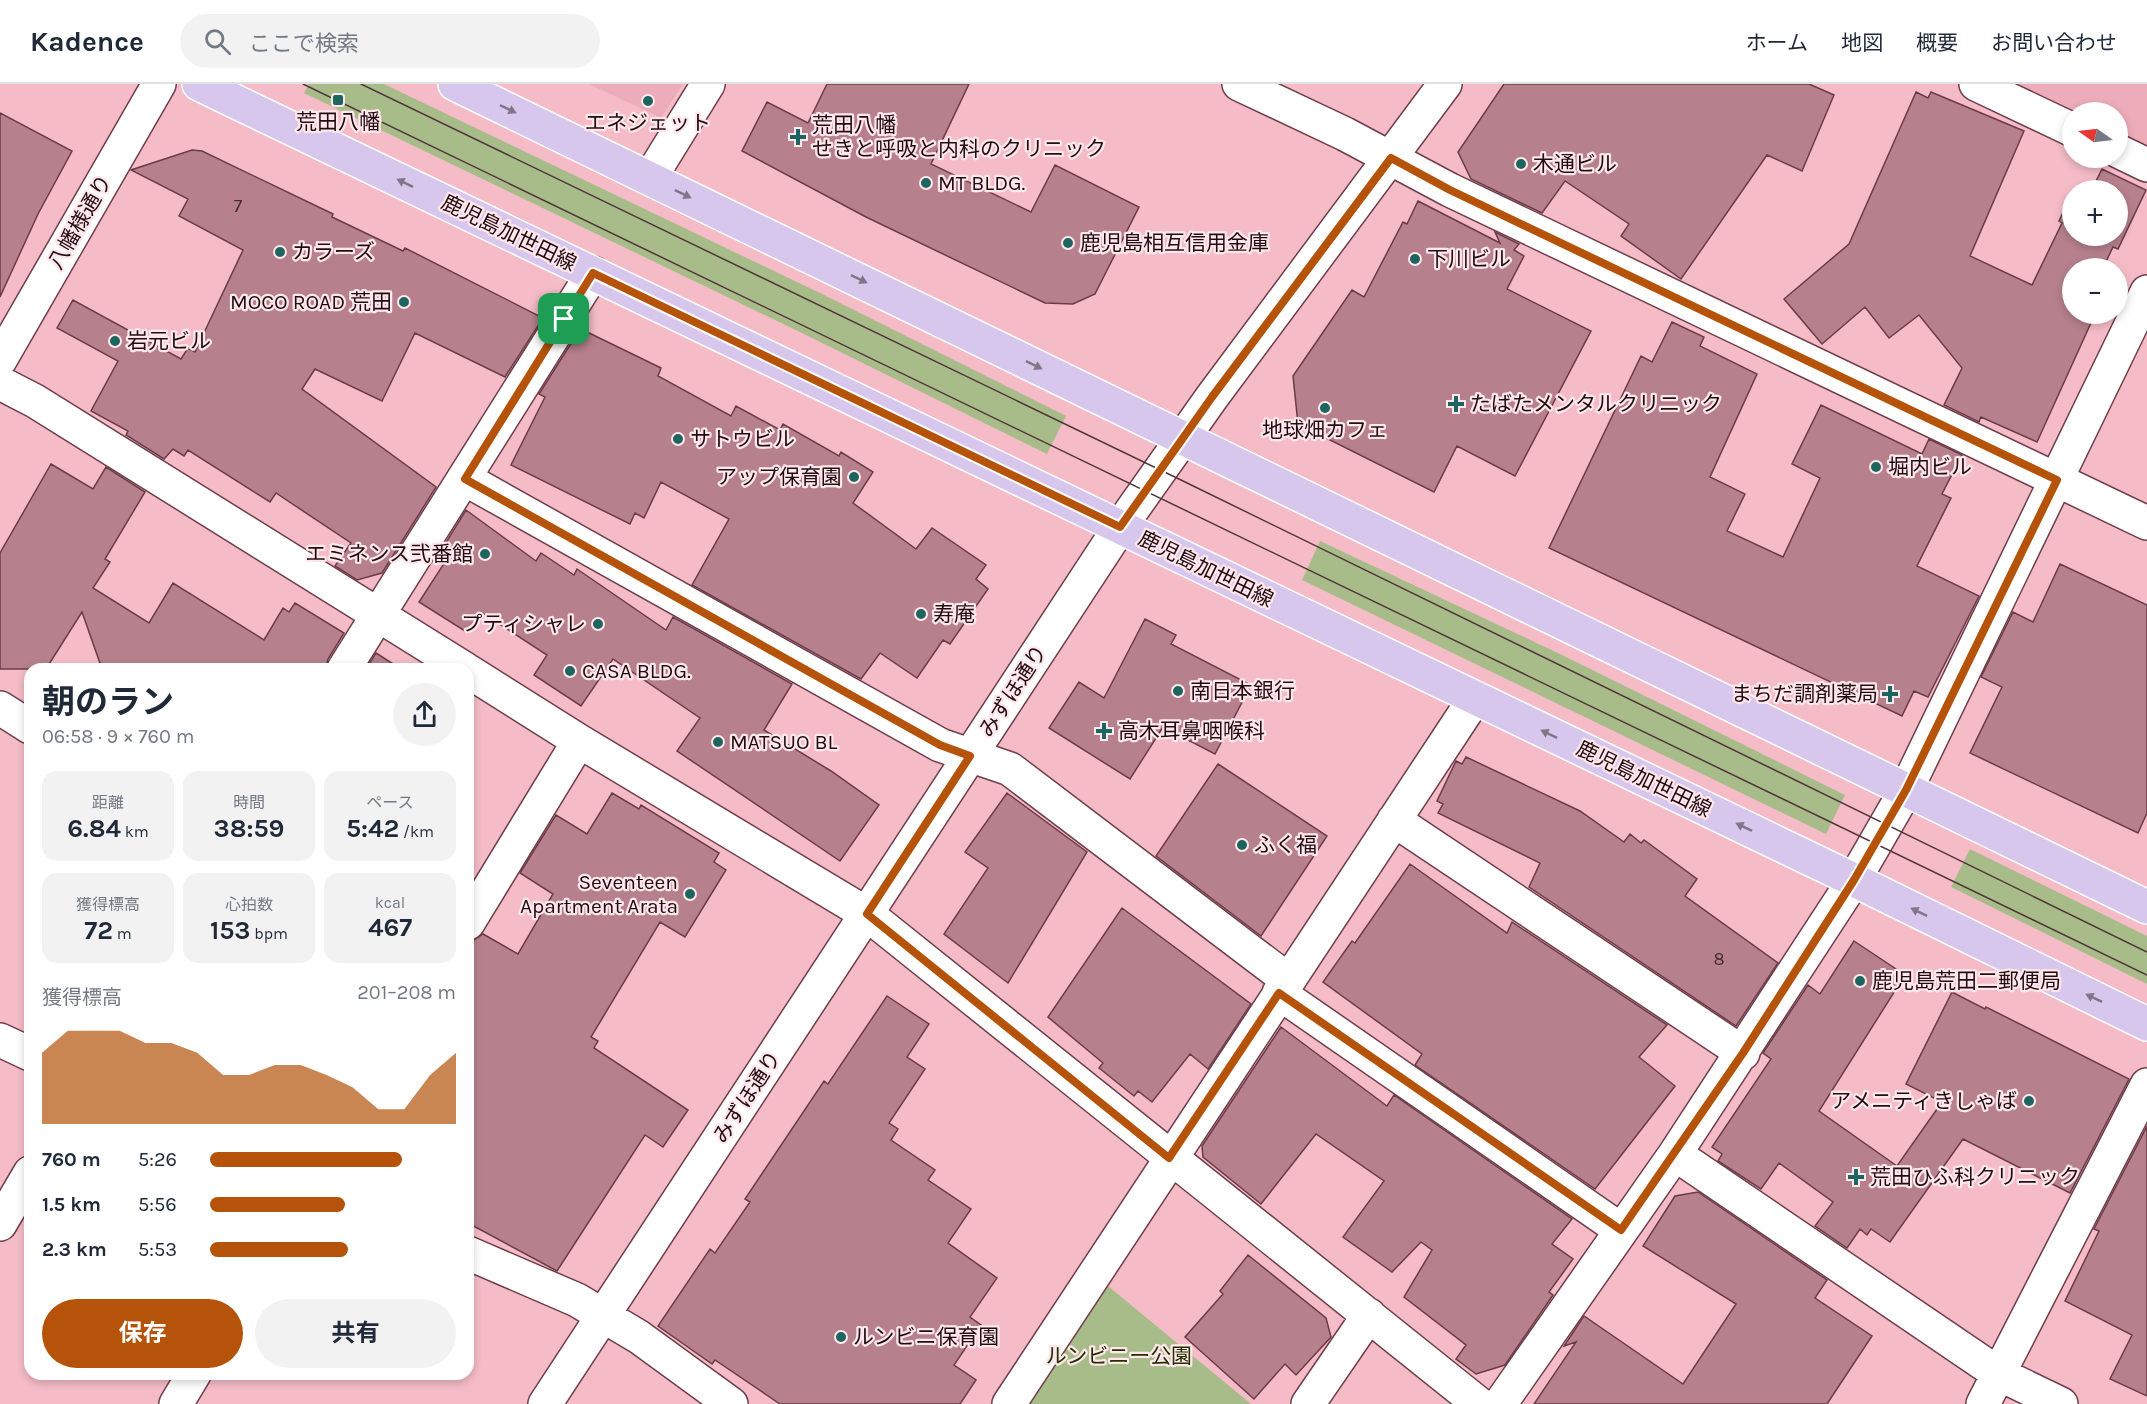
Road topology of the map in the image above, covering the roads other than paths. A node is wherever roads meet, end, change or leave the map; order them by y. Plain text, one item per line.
1 (159, 84) edge
2 (200, 84) edge
3 (455, 84) edge
4 (708, 84) edge
5 (1239, 84) edge
6 (1445, 84) edge
7 (1976, 84) edge
8 (2062, 125) edge
9 (2128, 156) edge
10 (1391, 158) junction
11 (2147, 165) edge
12 (650, 178) junction
13 (593, 273) junction
14 (2147, 292) edge
15 (0, 360) edge
16 (0, 383) edge
17 (1182, 439) junction
18 (465, 479) junction
19 (2057, 480) junction
20 (2147, 523) edge
21 (1120, 527) junction
22 (379, 614) junction
23 (348, 663) edge
24 (456, 663) edge
25 (474, 674) edge
26 (1475, 698) junction
27 (0, 708) edge
28 (24, 723) edge
29 (579, 741) junction
30 (970, 756) junction
31 (1906, 790) junction
32 (1394, 820) junction
33 (1854, 880) junction
34 (2147, 907) edge
35 (474, 913) edge
36 (867, 914) junction
37 (1283, 986) junction
38 (2147, 1024) edge
39 (0, 1040) edge
40 (24, 1051) edge
41 (1743, 1053) junction
42 (2147, 1085) edge
43 (1675, 1154) junction
44 (1169, 1158) junction
45 (24, 1183) edge
46 (0, 1224) edge
47 (1621, 1230) junction
48 (474, 1256) edge
49 (603, 1315) junction
50 (1369, 1315) junction
51 (1999, 1374) junction
52 (190, 1380) edge
53 (176, 1404) edge
54 (545, 1404) edge
55 (731, 1404) edge
56 (1009, 1404) edge
57 (1308, 1404) edge
58 (1479, 1404) edge
59 (1500, 1404) edge
60 (1983, 1404) edge
61 (2061, 1404) edge

1 - 15 street, 八幡様通り
13 -> 2 main road, 鹿児島加世田線
3 -> 12 main road
4 - 12 street
5 - 10 street
6 - 10 street, みずほ通り
7 - 8 street
9 - 11 street
10 - 17 street, みずほ通り
10 - 19 street
12 -> 17 main road
13 - 18 street
13 - 21 main road, 鹿児島加世田線
14 - 19 street
16 - 22 street
17 - 21 street, みずほ通り
17 - 31 main road
18 - 22 street
18 - 30 street
19 - 20 street
19 - 31 street
21 - 26 main road, 鹿児島加世田線
21 - 30 street, みずほ通り
22 - 23 street
22 - 24 street
25 - 29 street
26 - 32 street
33 -> 26 main road, 鹿児島加世田線
27 - 28 street
29 - 35 street
29 - 36 street
30 - 36 street, みずほ通り
30 - 37 street
31 - 33 street
31 - 34 main road
32 - 37 street
32 - 41 street
38 -> 33 main road, 鹿児島加世田線
33 - 41 street
36 - 44 street
36 - 49 street, みずほ通り
37 - 44 street
37 - 47 street
39 - 40 street
41 - 43 street
42 - 51 street
43 - 47 street
43 - 51 street
44 - 50 street
44 - 56 street
45 - 46 street
47 - 59 street
48 - 49 street
49 - 54 street, みずほ通り
49 - 55 street
50 - 57 street
50 - 58 street
51 - 60 street
51 - 61 street
52 - 53 street

